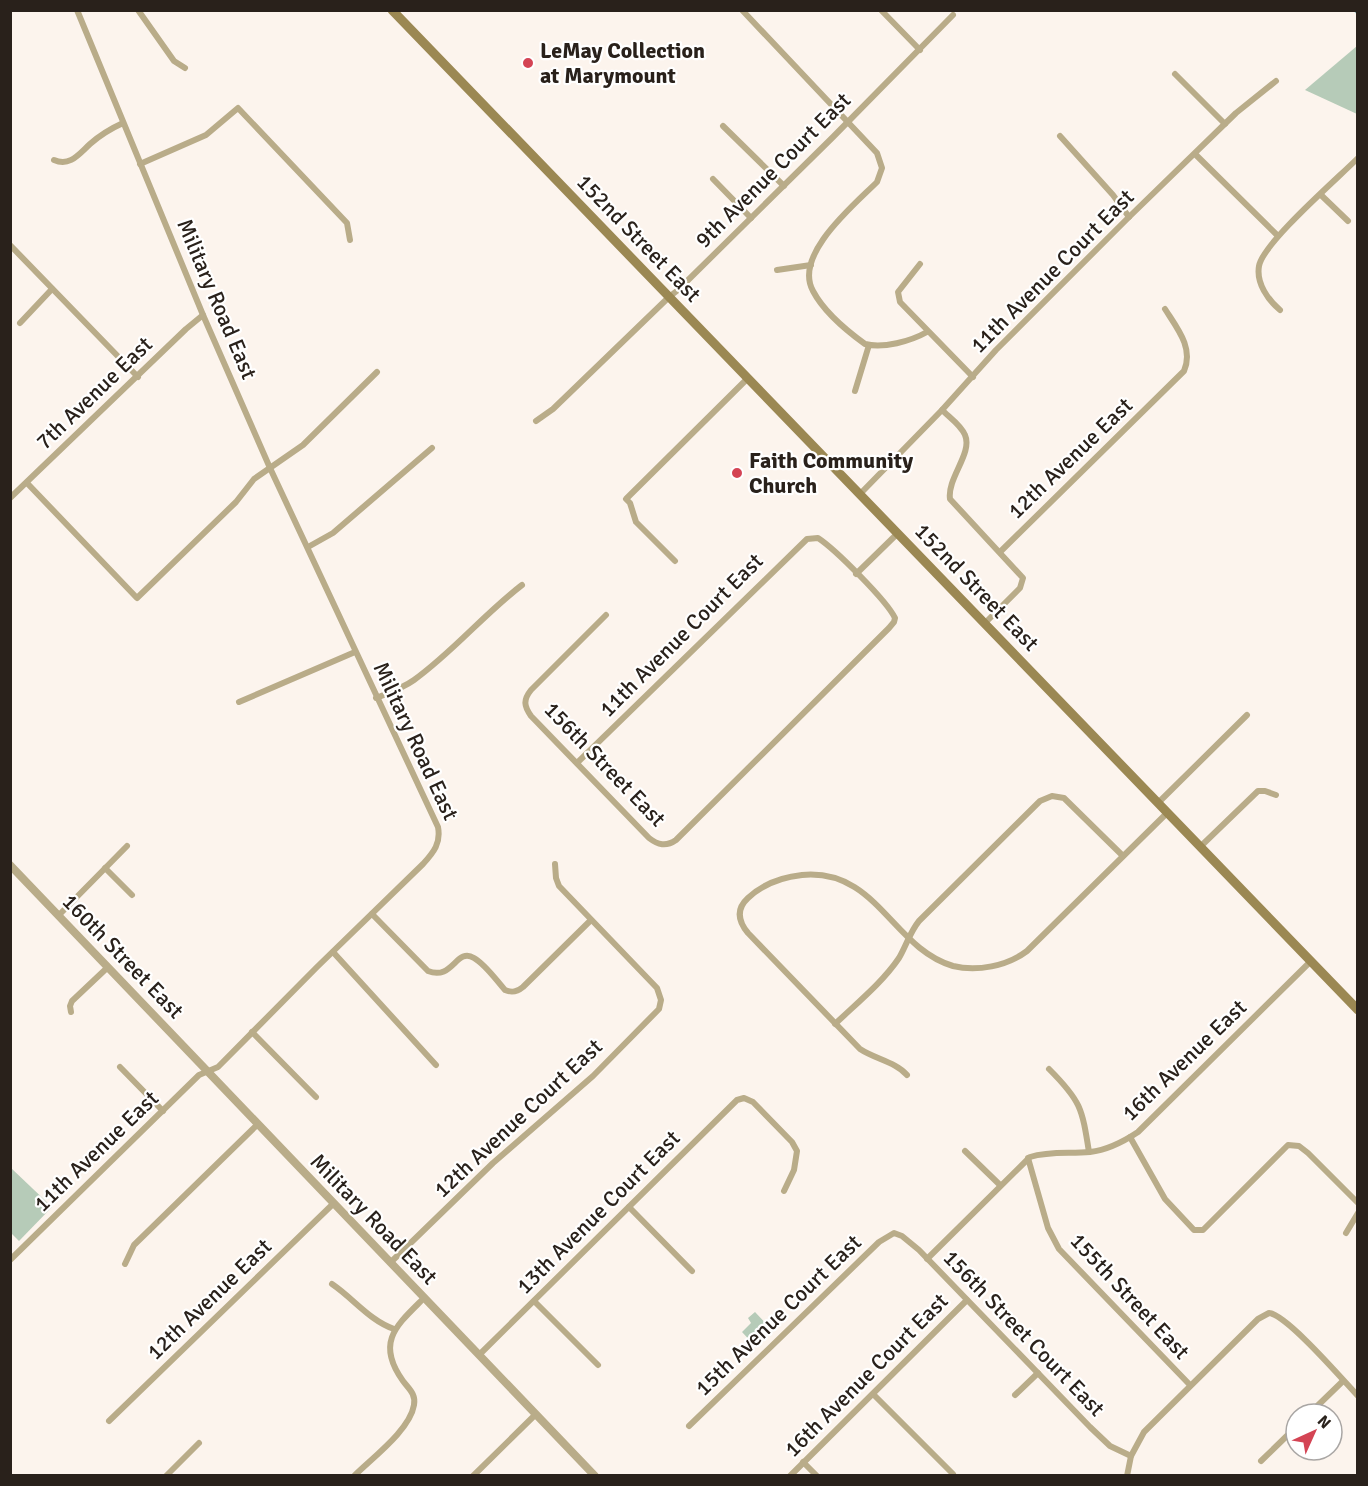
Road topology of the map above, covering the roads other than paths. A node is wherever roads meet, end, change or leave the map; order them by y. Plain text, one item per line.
1 (76, 10) edge
2 (138, 10) edge
3 (392, 10) edge
4 (742, 10) edge
5 (881, 10) edge
6 (953, 15) dead end
7 (920, 50) junction
8 (185, 68) dead end
9 (1175, 74) dead end
10 (1276, 81) dead end
11 (848, 122) junction
12 (123, 123) junction
13 (1225, 124) junction
14 (723, 126) dead end
15 (1060, 136) dead end
16 (1195, 154) junction
17 (1358, 158) edge
18 (54, 160) dead end
19 (140, 164) junction
20 (713, 179) dead end
21 (784, 186) junction
22 (1321, 195) junction
23 (1129, 217) junction
24 (751, 218) junction
25 (1348, 220) dead end
26 (1278, 236) junction
27 (350, 240) dead end
28 (10, 245) edge
29 (920, 264) dead end
30 (811, 265) junction
31 (777, 270) dead end
32 (52, 289) junction
33 (669, 297) junction
34 (1165, 309) dead end
35 (1280, 310) dead end
36 (203, 315) junction
37 (20, 322) dead end
38 (927, 332) junction
39 (869, 345) junction
40 (377, 372) dead end
41 (973, 376) junction
42 (138, 377) junction
43 (748, 378) junction
44 (855, 391) dead end
45 (942, 410) junction
46 (536, 421) dead end
47 (432, 448) dead end
48 (270, 468) junction
49 (27, 483) junction
50 (860, 494) junction
51 (10, 498) edge
52 (898, 534) junction
53 (308, 547) junction
54 (1000, 552) junction
55 (675, 561) dead end
56 (856, 574) junction
57 (522, 585) dead end
58 (606, 615) dead end
59 (985, 623) junction
60 (355, 652) junction
61 (376, 699) junction
62 (239, 702) dead end
63 (1247, 715) dead end
64 (577, 763) junction
65 (1276, 795) dead end
66 (1158, 803) junction
67 (1167, 813) junction
68 (127, 846) dead end
69 (1200, 847) junction
70 (1123, 856) junction
71 (555, 864) dead end
72 (10, 865) edge
73 (105, 868) junction
74 (132, 895) dead end
75 (372, 914) junction
76 (59, 915) junction
77 (591, 920) junction
78 (909, 937) junction
79 (333, 952) junction
80 (1311, 961) junction
81 (108, 967) junction
82 (1358, 1010) edge
83 (71, 1012) dead end
84 (836, 1024) junction
85 (252, 1032) junction
86 (436, 1065) dead end
87 (120, 1067) dead end
88 (1049, 1069) dead end
89 (209, 1073) junction
90 (907, 1075) dead end
91 (316, 1097) dead end
92 (163, 1111) junction
93 (258, 1124) junction
94 (1130, 1137) junction
95 (965, 1151) dead end
96 (1089, 1152) junction
97 (1028, 1158) junction
98 (1000, 1185) junction
99 (784, 1191) dead end
100 (334, 1203) junction
101 (1358, 1203) edge
102 (629, 1207) junction
103 (1358, 1213) edge
104 (894, 1233) joint
105 (1346, 1233) dead end
106 (12, 1256) edge
107 (927, 1258) junction
108 (391, 1262) junction
109 (125, 1264) dead end
110 (692, 1271) dead end
111 (332, 1284) dead end
112 (424, 1298) junction
113 (967, 1300) junction
114 (534, 1301) junction
115 (394, 1329) junction
116 (479, 1355) junction
117 (598, 1365) dead end
118 (1038, 1372) junction
119 (1343, 1381) junction
120 (1190, 1385) junction
121 (873, 1394) junction
122 (1015, 1395) dead end
123 (1358, 1396) edge
124 (1321, 1402) edge
125 (536, 1414) junction
126 (109, 1421) dead end
127 (689, 1426) dead end
128 (1284, 1439) edge
129 (199, 1443) dead end
130 (1131, 1456) junction
131 (1261, 1461) dead end
132 (803, 1462) junction
133 (953, 1474) edge
134 (166, 1476) edge
135 (354, 1476) edge
136 (473, 1476) edge
137 (595, 1476) edge
138 (790, 1476) edge
139 (817, 1476) edge
140 (1127, 1476) edge

1 - 12 street, Military Road East
2 - 8 street
3 - 33 main road, 152nd Street East
4 - 11 street
5 - 7 street
6 - 7 street, 9th Avenue Court East
7 - 11 street, 9th Avenue Court East
9 - 13 street
10 - 13 street, 11th Avenue Court East
11 - 21 street, 9th Avenue Court East
11 - 30 street
12 - 18 street
12 - 19 street, Military Road East
13 - 16 street, 11th Avenue Court East
14 - 21 street
15 - 23 street
16 - 23 street, 11th Avenue Court East
16 - 26 street
17 - 22 street
19 - 27 street
19 - 36 street, Military Road East
20 - 24 street
21 - 24 street, 9th Avenue Court East
22 - 25 street
22 - 26 street
23 - 41 street, 11th Avenue Court East
24 - 33 street, 9th Avenue Court East
26 - 35 street
28 - 32 street
29 - 38 street
30 - 31 street
30 - 39 street
32 - 37 street
32 - 42 street
33 - 43 main road, 152nd Street East
33 - 46 street, 9th Avenue Court East
34 - 54 street, 12th Avenue East
36 - 42 street, 7th Avenue East
36 - 48 street, Military Road East
38 - 39 street
38 - 41 street
39 - 44 street
40 - 48 street
41 - 45 street, 11th Avenue Court East
42 - 49 street, 7th Avenue East
43 - 50 main road, 152nd Street East
43 - 55 street
45 - 50 street, 11th Avenue Court East
45 - 54 street
47 - 53 street
48 - 49 street
48 - 53 street, Military Road East
49 - 51 street, 7th Avenue East
50 - 52 main road, 152nd Street East
52 - 56 street
52 - 59 main road, 152nd Street East
53 - 60 street, Military Road East
54 - 59 street
56 - 64 street, 11th Avenue Court East
56 - 64 street, 156th Street East
57 - 61 street
58 - 64 street, 156th Street East
59 - 66 main road, 152nd Street East
60 - 61 street, Military Road East
60 - 62 street
61 - 75 street, Military Road East
63 - 66 street
65 - 69 street
66 - 67 main road, 152nd Street East
67 - 69 main road, 152nd Street East
67 - 70 street
68 - 73 street
69 - 80 main road, 152nd Street East
70 - 78 street
70 - 78 street
71 - 77 street
72 - 76 street, 160th Street East
73 - 74 street
73 - 76 street
75 - 77 street
75 - 79 street, Military Road East
76 - 81 street, 160th Street East
77 - 108 street, 12th Avenue Court East
78 - 84 street
78 - 84 street
79 - 85 street, Military Road East
79 - 86 street
80 - 82 main road, 152nd Street East
80 - 94 street, 16th Avenue East
81 - 83 street
81 - 89 street, 160th Street East
84 - 90 street
85 - 89 street, Military Road East
85 - 91 street
87 - 92 street
88 - 96 street
89 - 92 street, 11th Avenue East
89 - 93 street, Military Road East
92 - 106 street, 11th Avenue East
93 - 100 street, Military Road East
93 - 109 street
94 - 96 street, 16th Avenue East
94 - 101 street
95 - 98 street
96 - 97 street, 16th Avenue East
97 - 98 street
97 - 120 street, 155th Street East
98 - 107 street
99 - 102 street, 13th Avenue Court East
100 - 108 street, Military Road East
100 - 126 street, 12th Avenue East
102 - 110 street
102 - 114 street, 13th Avenue Court East
103 - 105 street
104 - 107 street, 156th Street Court East
104 - 127 street, 15th Avenue Court East
107 - 113 street, 156th Street Court East
108 - 112 street, Military Road East
111 - 115 street
112 - 115 street
112 - 116 street, Military Road East
113 - 118 street, 156th Street Court East
113 - 121 street, 16th Avenue Court East
114 - 116 street, 13th Avenue Court East
114 - 117 street
115 - 135 street
116 - 125 street, Military Road East
118 - 122 street
118 - 130 street, 156th Street Court East
119 - 120 street
119 - 123 street
119 - 124 street
120 - 130 street
121 - 132 street, 16th Avenue Court East
121 - 133 street
125 - 136 street
125 - 137 street, Military Road East
128 - 131 street
129 - 134 street
130 - 140 street
132 - 138 street, 16th Avenue Court East
132 - 139 street

